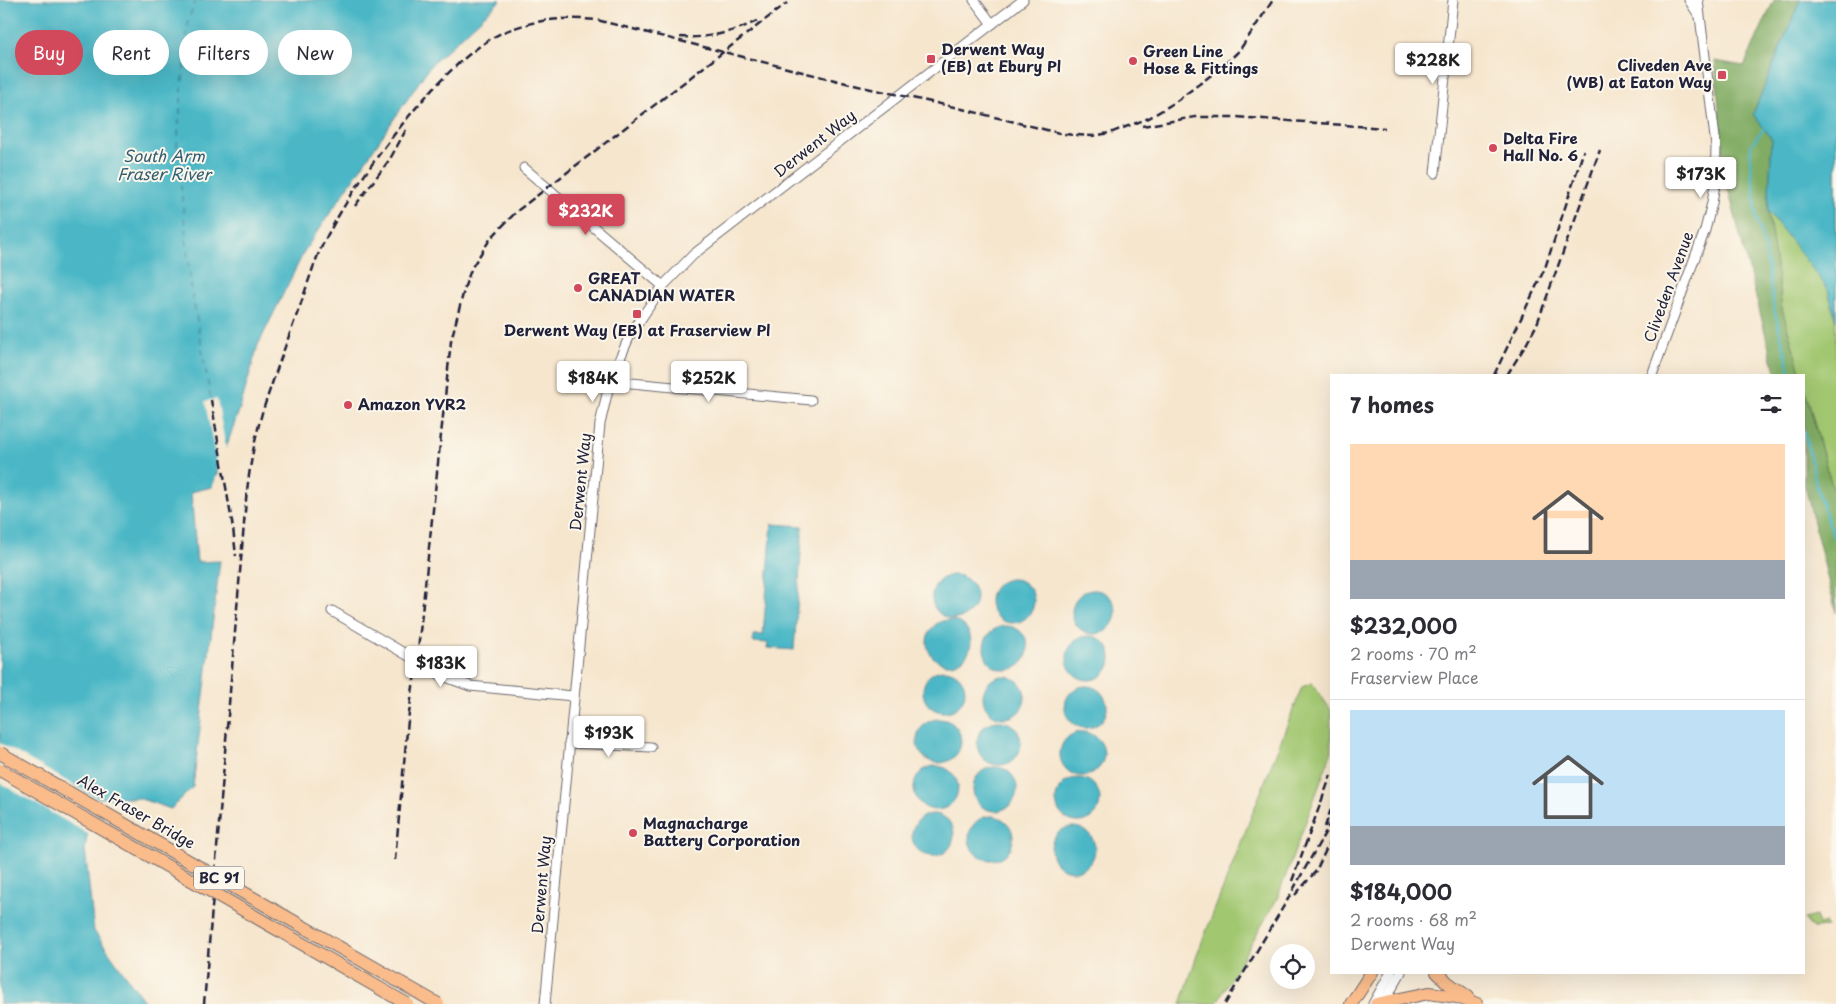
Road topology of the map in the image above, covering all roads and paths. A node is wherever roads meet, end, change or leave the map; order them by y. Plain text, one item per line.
1 (974, 0) edge
2 (1023, 0) edge
3 (1453, 0) edge
4 (1688, 0) edge
5 (1698, 0) edge
6 (1700, 17) junction
7 (992, 24) junction
8 (524, 168) dead end
9 (1435, 173) dead end
10 (663, 286) junction
11 (1652, 374) edge
12 (610, 382) junction
13 (811, 400) dead end
14 (332, 611) dead end
15 (574, 696) junction
16 (569, 743) junction
17 (651, 747) dead end
18 (0, 753) edge
19 (0, 770) edge
20 (1371, 974) edge
21 (1390, 974) edge
22 (1400, 974) edge
23 (1440, 974) edge
24 (408, 1004) edge
25 (438, 1004) edge
26 (545, 1004) edge
27 (1350, 1004) edge
28 (1379, 1004) edge
29 (1478, 1004) edge

1 - 7 street
2 - 7 street, Derwent Way
3 - 9 street
4 - 6 street
5 - 6 street, Cliveden Avenue
6 - 11 street, Cliveden Avenue
7 - 10 street, Derwent Way
8 - 10 street
10 - 12 street, Derwent Way
12 - 13 street
12 - 15 street, Derwent Way
14 - 15 street
15 - 16 street, Derwent Way
16 - 17 street
16 - 26 street, Derwent Way
18 - 25 highway, Alex Fraser Bridge / BC 91, bridge
19 - 24 highway, Alex Fraser Bridge / BC 91, bridge
20 - 27 highway
21 - 28 street
22 - 28 street
23 - 29 highway
28 - 29 highway

